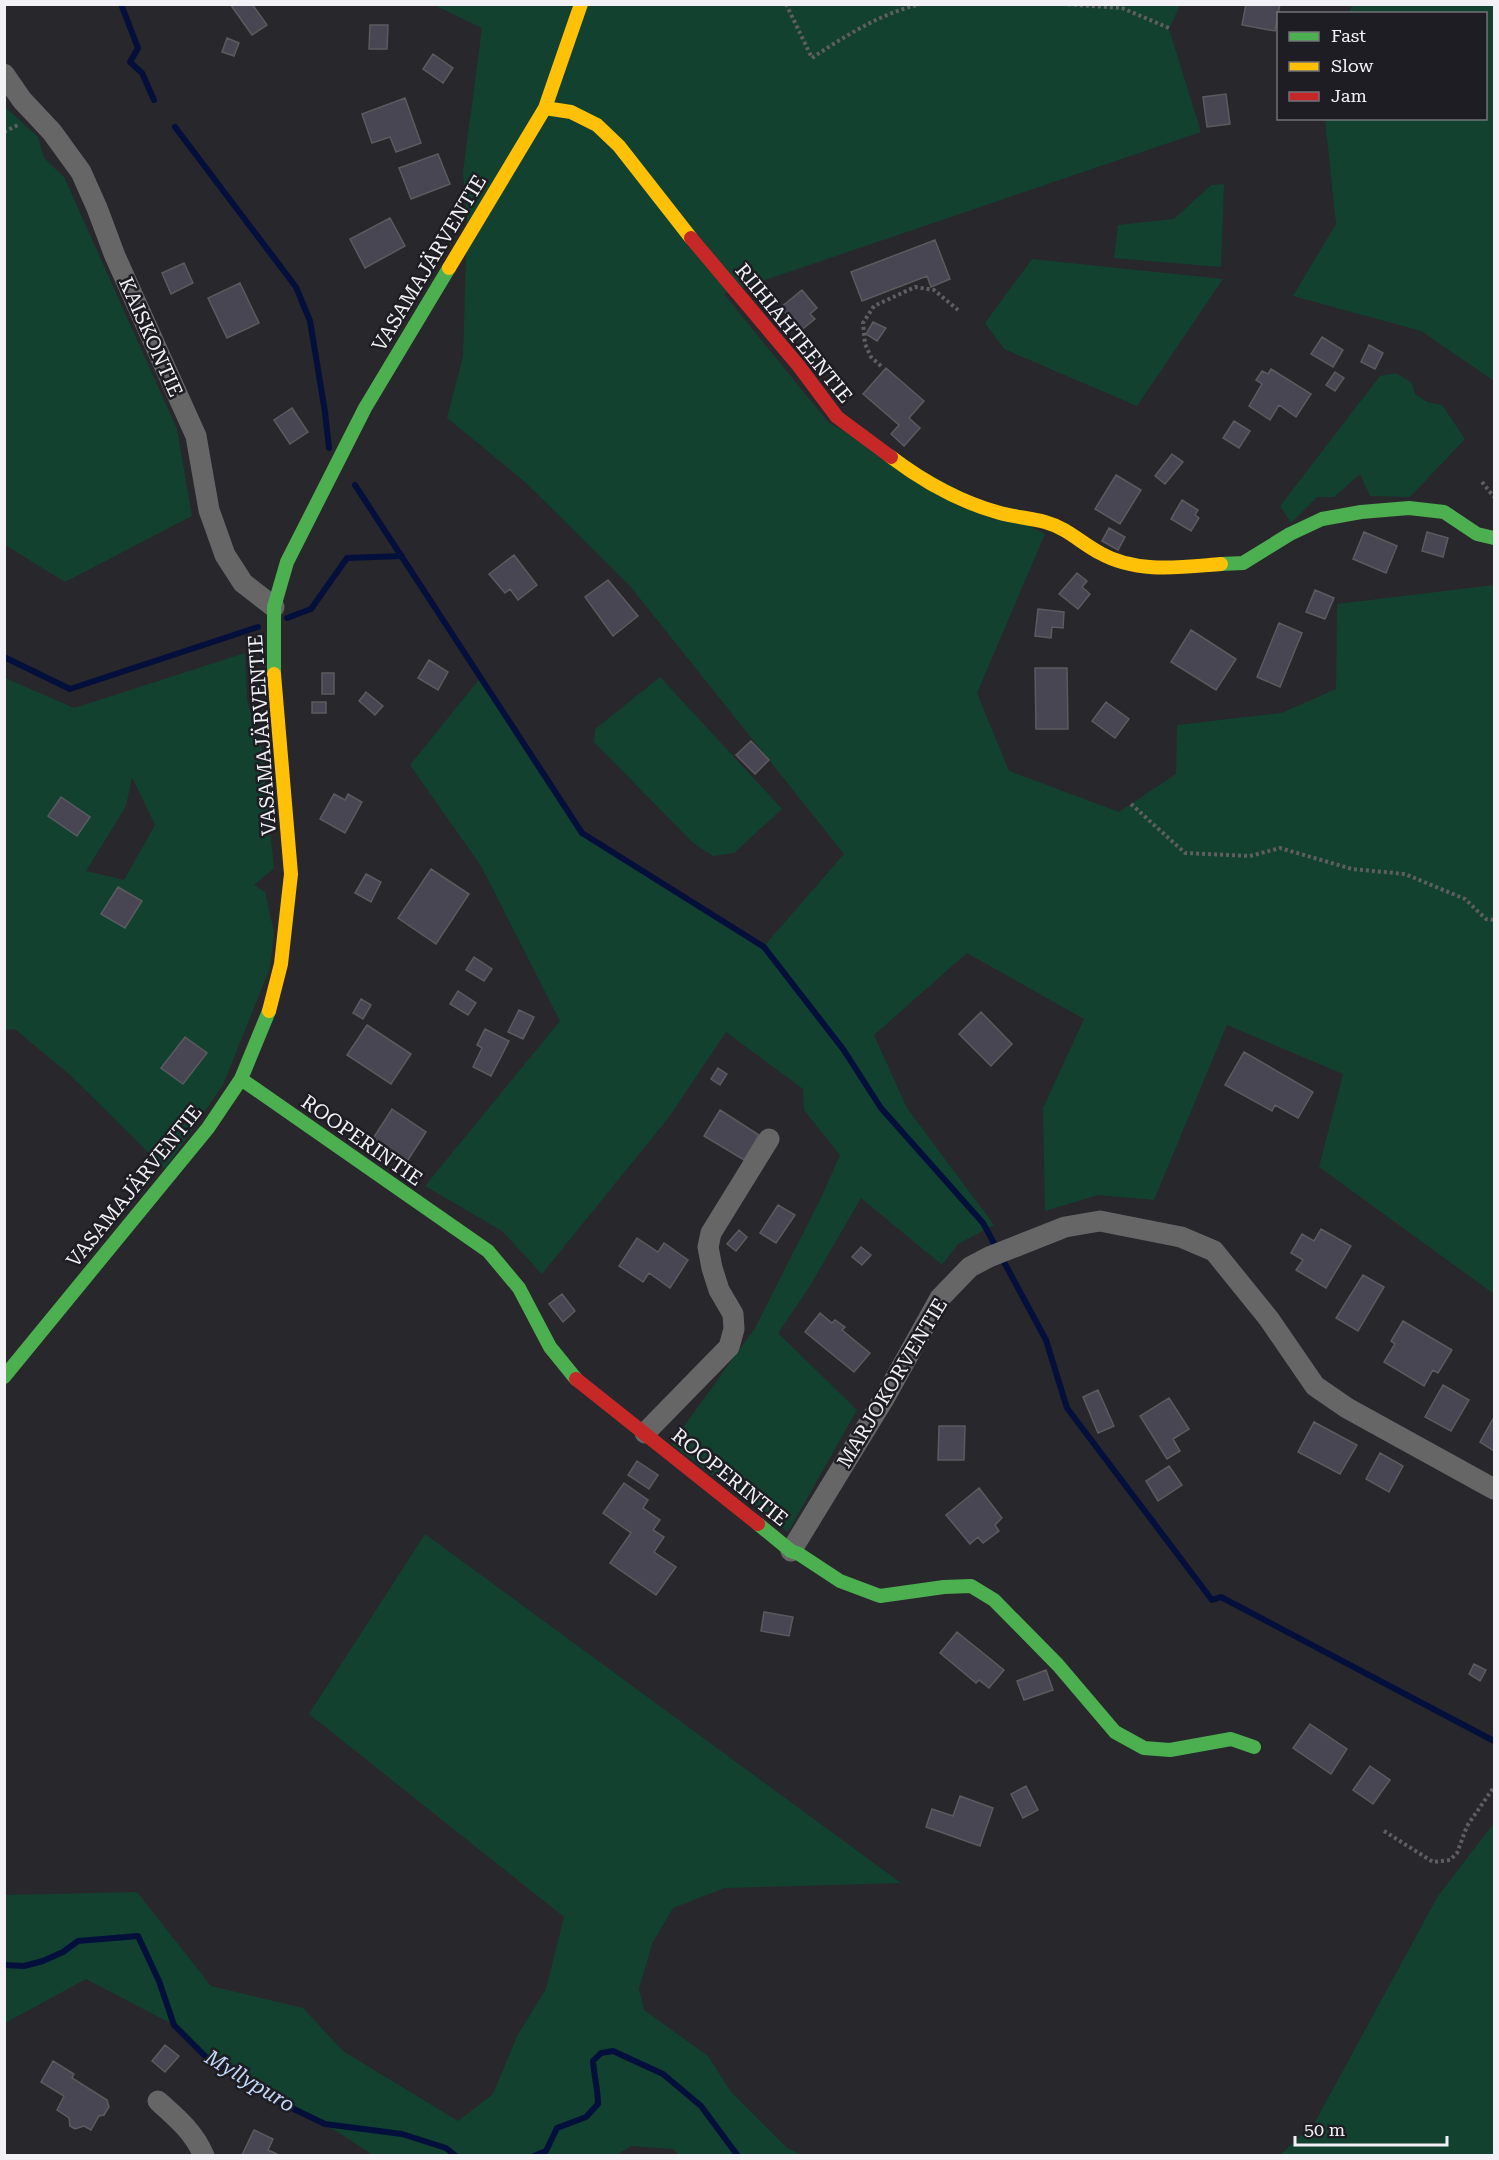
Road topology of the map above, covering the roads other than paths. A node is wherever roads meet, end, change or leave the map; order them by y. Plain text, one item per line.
1 (581, 4) edge
2 (4, 74) edge
3 (545, 108) junction
4 (1494, 538) edge
5 (274, 607) junction
6 (241, 1079) junction
7 (769, 1139) dead end
8 (4, 1377) edge
9 (645, 1433) junction
10 (1494, 1489) edge
11 (791, 1551) junction
12 (1254, 1747) dead end
13 (158, 2101) dead end
14 (204, 2156) edge

1 - 3 street, VASAMAJÄRVENTIE
2 - 5 street, KAISKONTIE
3 - 4 street, RIIHIAHTEENTIE
3 - 5 street, VASAMAJÄRVENTIE
5 - 6 street, VASAMAJÄRVENTIE
6 - 8 street, VASAMAJÄRVENTIE
6 - 9 street, ROOPERINTIE
7 - 9 street
9 - 11 street, ROOPERINTIE
10 - 11 street, MARJOKORVENTIE
11 - 12 street, ROOPERINTIE
13 - 14 street

